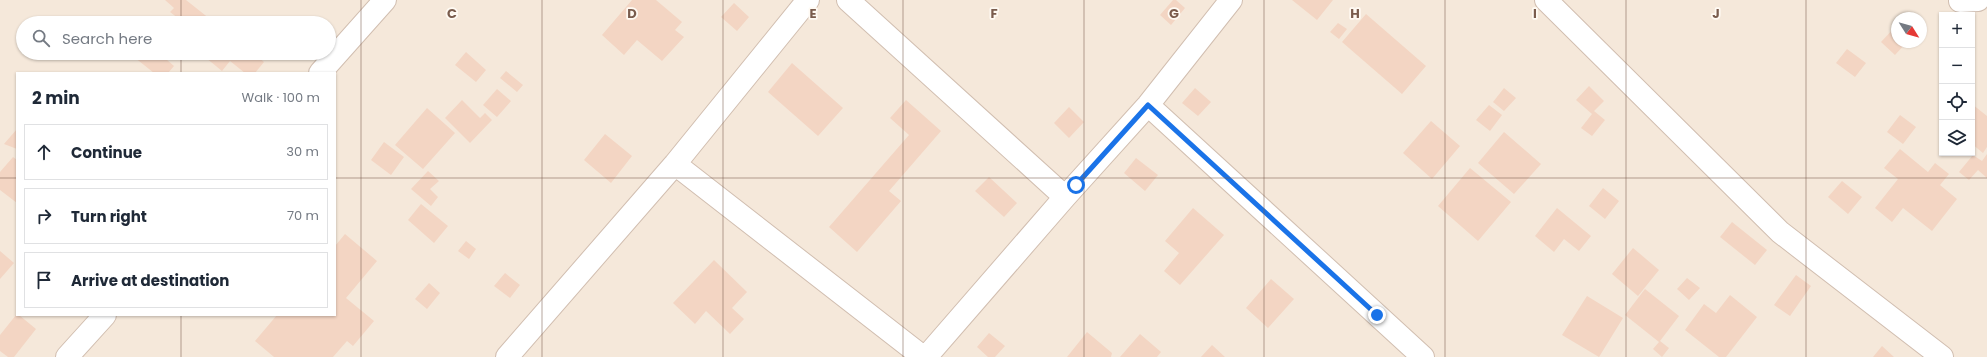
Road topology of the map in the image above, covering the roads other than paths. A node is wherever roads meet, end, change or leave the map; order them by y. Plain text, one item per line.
1 (385, 0) edge
2 (808, 0) edge
3 (848, 0) edge
4 (1231, 0) edge
5 (1546, 0) edge
6 (336, 55) edge
7 (332, 60) edge
8 (321, 72) edge
9 (1148, 105) junction
10 (675, 164) junction
11 (1065, 197) junction
12 (104, 316) edge
13 (67, 357) edge
14 (507, 357) edge
15 (923, 357) edge
16 (926, 357) edge
17 (1423, 357) edge
18 (1942, 357) edge

1 - 6 street
2 - 10 street
3 - 11 street
4 - 9 street
5 - 18 street
7 - 8 street
9 - 11 street
9 - 17 street
10 - 14 street
10 - 15 street
11 - 16 street
12 - 13 street

